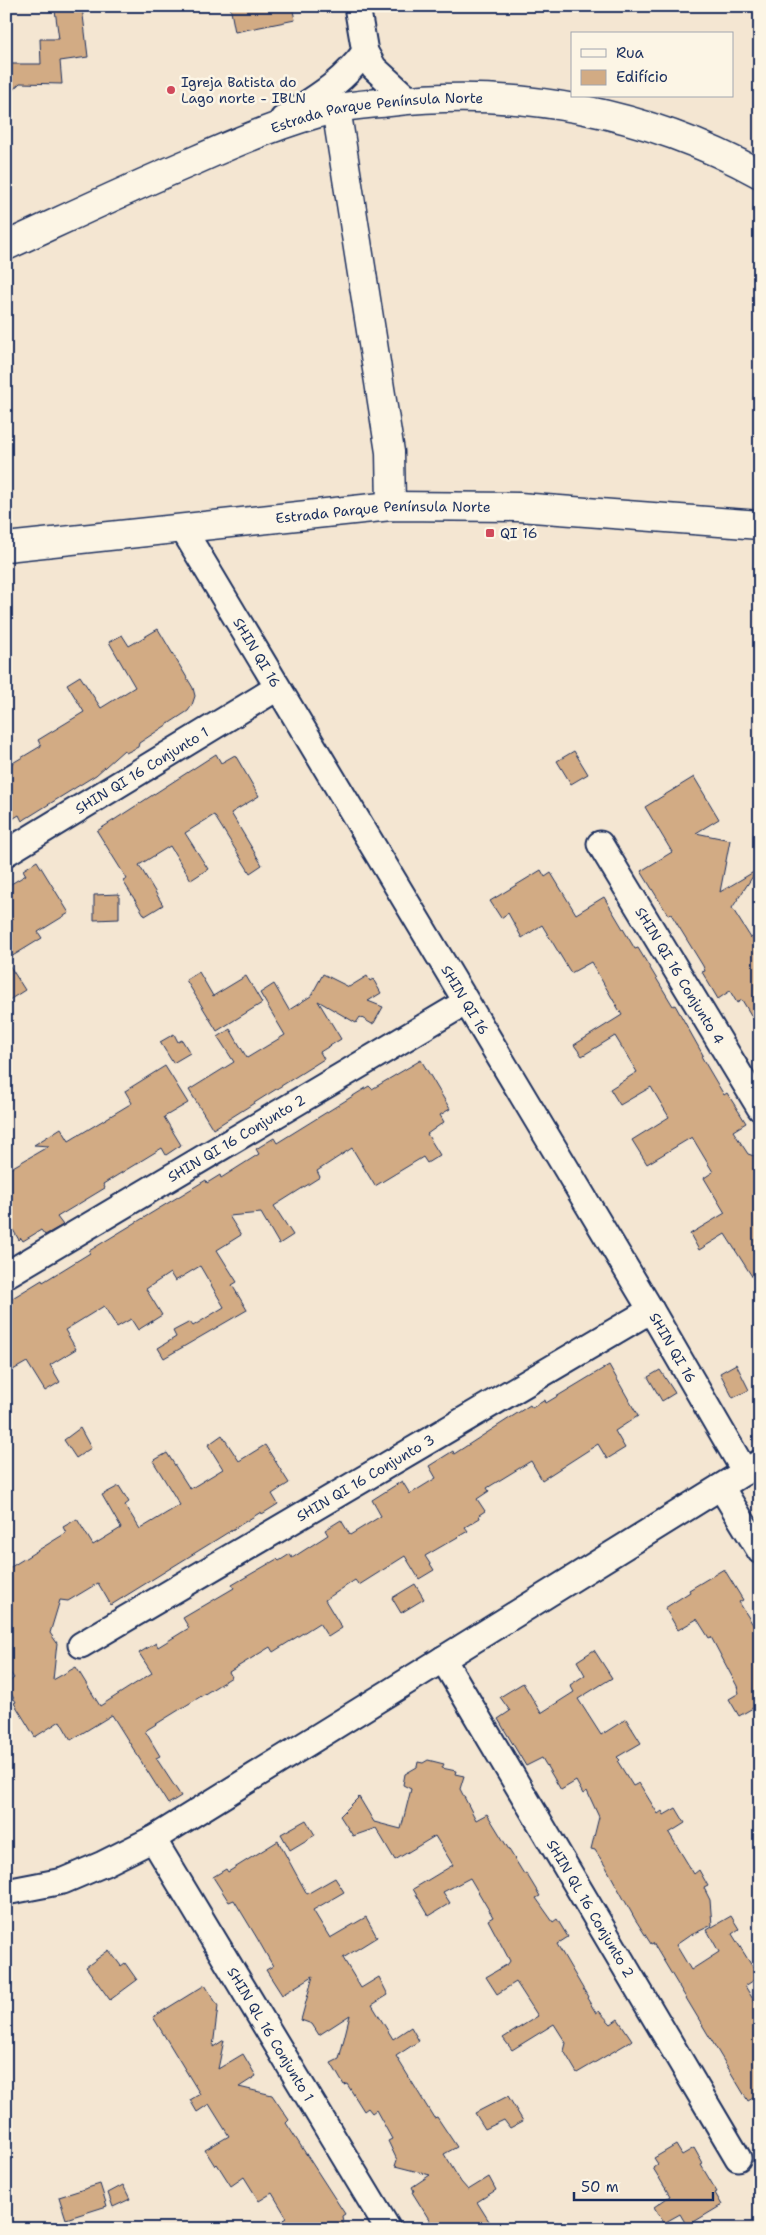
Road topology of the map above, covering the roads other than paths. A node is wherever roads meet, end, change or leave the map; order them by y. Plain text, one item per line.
1 (357, 6) edge
2 (365, 52) junction
3 (409, 100) junction
4 (336, 108) junction
5 (270, 128) junction
6 (760, 174) edge
7 (6, 246) edge
8 (391, 506) junction
9 (760, 525) edge
10 (183, 529) junction
11 (6, 547) edge
12 (277, 688) junction
13 (600, 844) dead end
14 (6, 853) edge
15 (466, 1002) junction
16 (760, 1108) edge
17 (6, 1275) edge
18 (651, 1310) junction
19 (753, 1467) edge
20 (721, 1487) junction
21 (760, 1551) edge
22 (80, 1645) dead end
23 (443, 1660) junction
24 (153, 1839) junction
25 (6, 1892) edge
26 (738, 2158) dead end
27 (388, 2229) edge

1 - 2 street
2 - 3 street
2 - 5 street
3 - 4 main road, Estrada Parque Península Norte
3 - 6 main road, Estrada Parque Península Norte
4 - 5 main road, Estrada Parque Península Norte
4 - 8 main road
5 - 7 main road, Estrada Parque Península Norte
8 - 9 main road, Estrada Parque Península Norte
8 - 10 main road, Estrada Parque Península Norte
10 - 11 main road, Estrada Parque Península Norte
10 - 12 street, SHIN QI 16
12 - 14 street, SHIN QI 16 Conjunto 1
12 - 15 street, SHIN QI 16
13 - 16 street, SHIN QI 16 Conjunto 4
15 - 17 street, SHIN QI 16 Conjunto 2
15 - 18 street, SHIN QI 16
18 - 19 street, SHIN QI 16
18 - 22 street, SHIN QI 16 Conjunto 3
19 - 20 street
20 - 21 street
20 - 23 street
23 - 24 street
23 - 26 street, SHIN QL 16 Conjunto 2
24 - 25 street
24 - 27 street, SHIN QL 16 Conjunto 1

